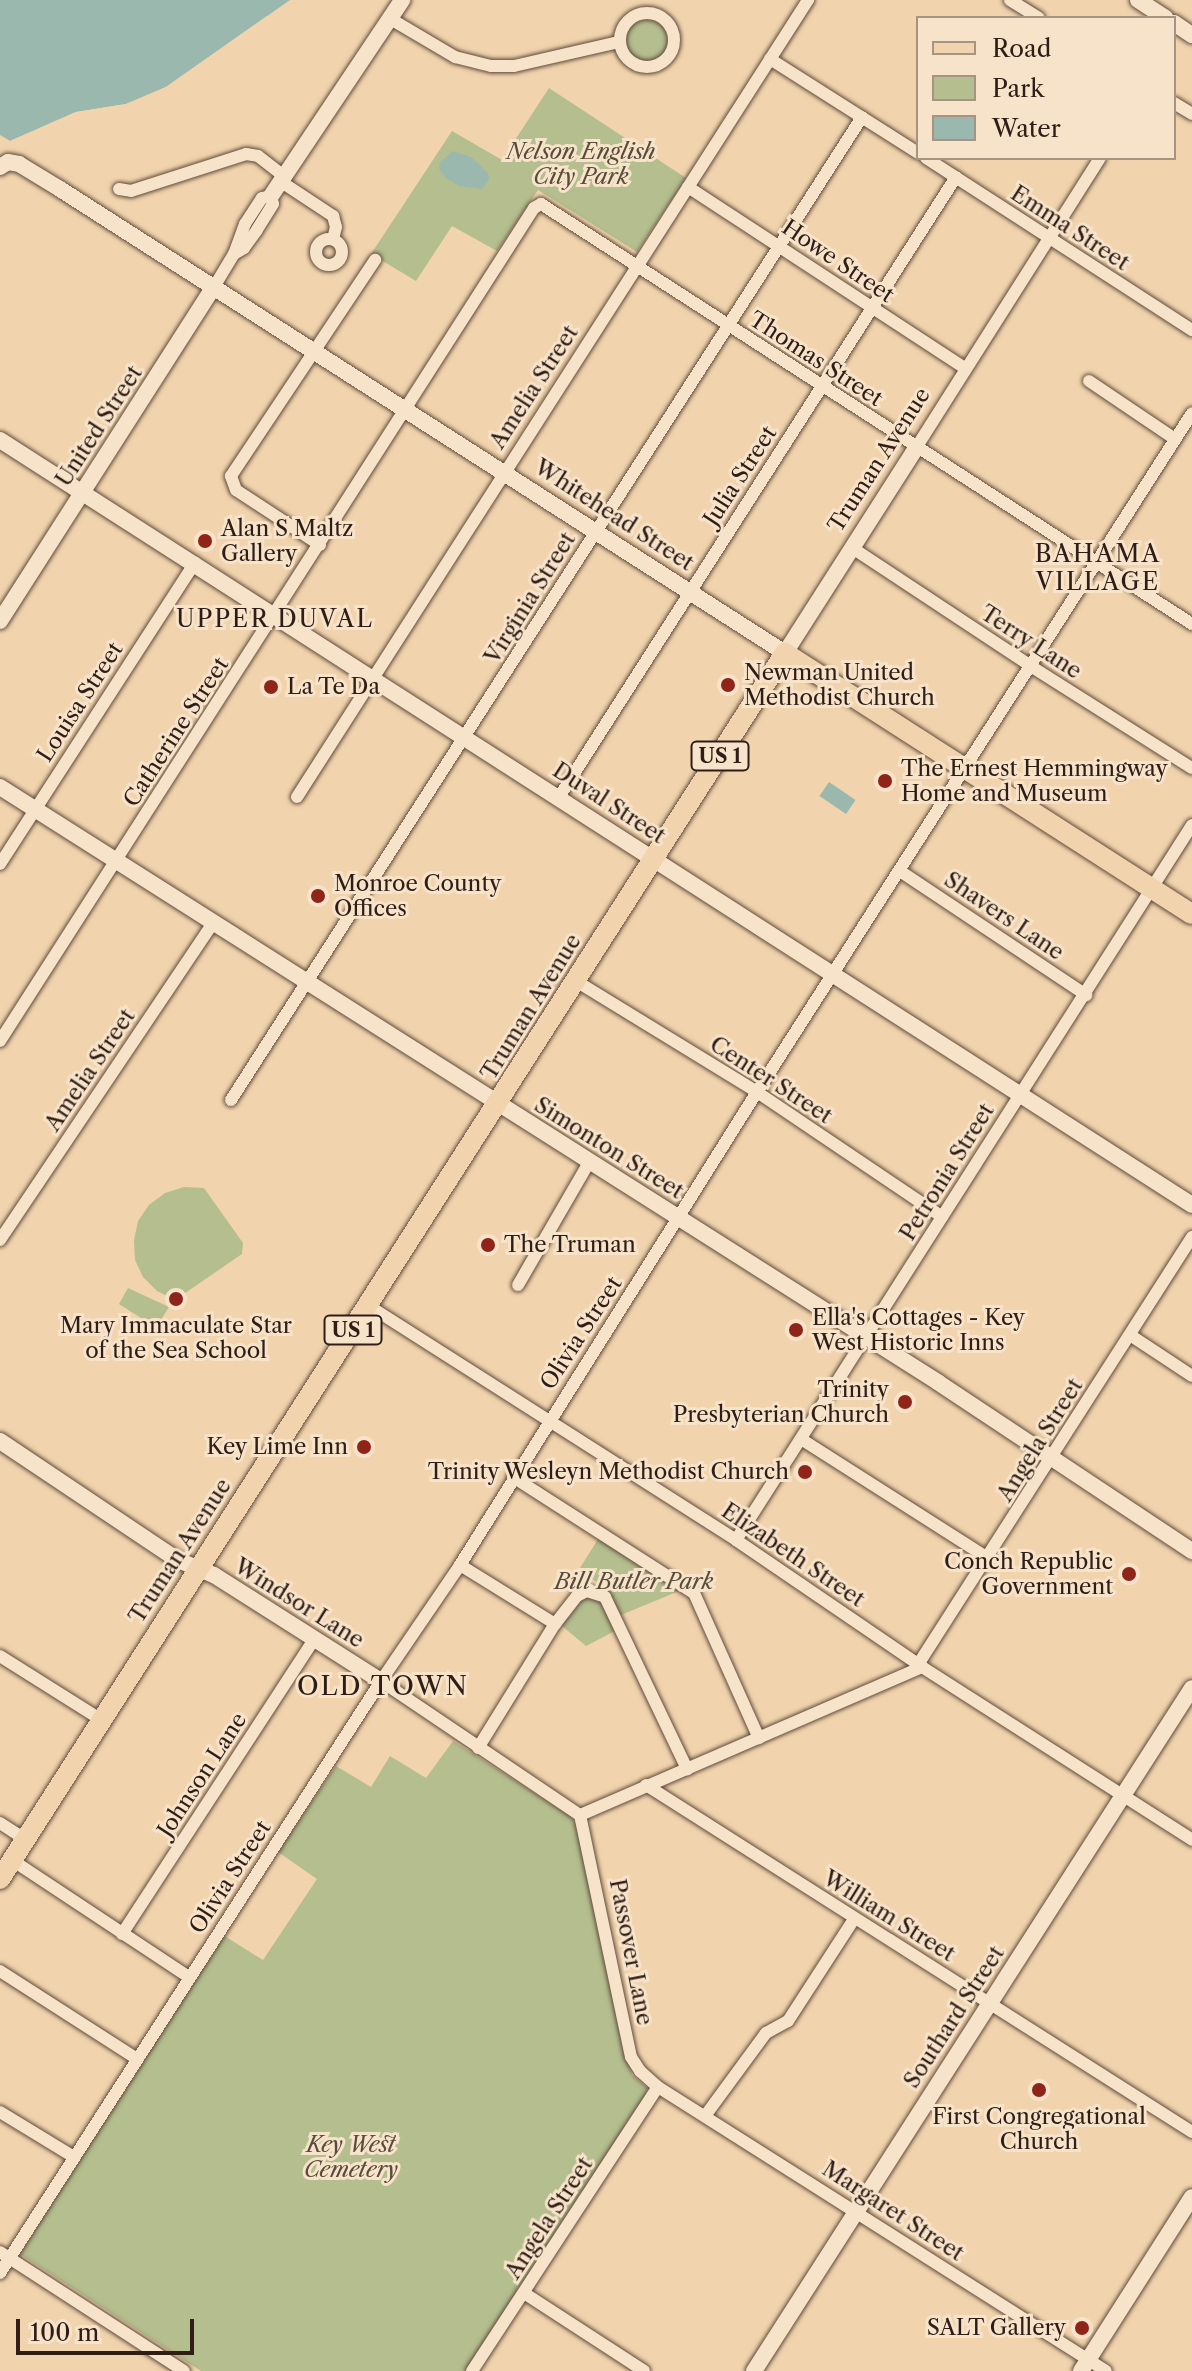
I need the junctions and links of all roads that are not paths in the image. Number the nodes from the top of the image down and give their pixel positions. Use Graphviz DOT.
graph roads {
  1 [pos="402,0"];
  2 [pos="808,0"];
  3 [pos="1010,0"];
  4 [pos="1138,0"];
  5 [pos="1036,16"];
  6 [pos="1163,16"];
  7 [pos="389,18"];
  8 [pos="619,42"];
  9 [pos="770,59"];
  10 [pos="862,117"];
  11 [pos="916,152"];
  12 [pos="929,160"];
  13 [pos="1099,160"];
  14 [pos="4,164"];
  15 [pos="956,177"];
  16 [pos="282,179"];
  17 [pos="688,187"];
  18 [pos="119,189"];
  19 [pos="271,196"];
  20 [pos="541,204"];
  21 [pos="333,239"];
  22 [pos="1049,239"];
  23 [pos="779,246"];
  24 [pos="375,260"];
  25 [pos="636,265"];
  26 [pos="214,287"];
  27 [pos="872,308"];
  28 [pos="728,326"];
  29 [pos="1192,330"];
  30 [pos="316,351"];
  31 [pos="966,369"];
  32 [pos="1089,381"];
  33 [pos="821,387"];
  34 [pos="405,410"];
  35 [pos="1192,413"];
  36 [pos="1175,439"];
  37 [pos="0,440"];
  38 [pos="916,448"];
  39 [pos="503,473"];
  40 [pos="83,493"];
  41 [pos="596,530"];
  42 [pos="320,545"];
  43 [pos="851,547"];
  44 [pos="195,563"];
  45 [pos="1096,563"];
  46 [pos="690,592"];
  47 [pos="275,615"];
  48 [pos="0,621"];
  49 [pos="1192,624"];
  50 [pos="785,653"];
  51 [pos="1032,667"];
  52 [pos="371,677"];
  53 [pos="465,736"];
  54 [pos="964,768"];
  55 [pos="1192,768"];
  56 [pos="0,787"];
  57 [pos="297,797"];
  58 [pos="559,797"];
  59 [pos="34,809"];
  60 [pos="1192,825"];
  61 [pos="653,859"];
  62 [pos="117,862"];
  63 [pos="0,864"];
  64 [pos="900,871"];
  65 [pos="1151,891"];
  66 [pos="1192,914"];
  67 [pos="214,922"];
  68 [pos="833,974"];
  69 [pos="576,981"];
  70 [pos="306,984"];
  71 [pos="1086,995"];
  72 [pos="0,1041"];
  73 [pos="757,1092"];
  74 [pos="1020,1094"];
  75 [pos="231,1100"];
  76 [pos="498,1104"];
  77 [pos="590,1161"];
  78 [pos="1192,1205"];
  79 [pos="942,1217"];
  80 [pos="679,1219"];
  81 [pos="1192,1237"];
  82 [pos="0,1240"];
  83 [pos="518,1285"];
  84 [pos="369,1306"];
  85 [pos="1130,1335"];
  86 [pos="866,1337"];
  87 [pos="1192,1376"];
  88 [pos="548,1421"];
  89 [pos="801,1439"];
  90 [pos="3,1449"];
  91 [pos="1053,1458"];
  92 [pos="513,1477"];
  93 [pos="736,1540"];
  94 [pos="1192,1551"];
  95 [pos="988,1558"];
  96 [pos="460,1565"];
  97 [pos="196,1568"];
  98 [pos="555,1624"];
  99 [pos="315,1638"];
  100 [pos="0,1656"];
  101 [pos="920,1665"];
  102 [pos="381,1681"];
  103 [pos="1192,1688"];
  104 [pos="100,1719"];
  105 [pos="759,1738"];
  106 [pos="478,1748"];
  107 [pos="687,1769"];
  108 [pos="646,1785"];
  109 [pos="1124,1796"];
  110 [pos="580,1815"];
  111 [pos="0,1823"];
  112 [pos="26,1840"];
  113 [pos="1192,1840"];
  114 [pos="12,1860"];
  115 [pos="0,1879"];
  116 [pos="854,1919"];
  117 [pos="122,1934"];
  118 [pos="0,1971"];
  119 [pos="189,1977"];
  120 [pos="989,2002"];
  121 [pos="137,2059"];
  122 [pos="658,2087"];
  123 [pos="0,2112"];
  124 [pos="705,2116"];
  125 [pos="1192,2132"];
  126 [pos="74,2157"];
  127 [pos="1192,2197"];
  128 [pos="855,2211"];
  129 [pos="5,2255"];
  130 [pos="0,2273"];
  131 [pos="524,2293"];
  132 [pos="1084,2365"];
  133 [pos="184,2371"];
  134 [pos="472,2371"];
  135 [pos="644,2371"];
  136 [pos="754,2371"];
  137 [pos="1106,2371"];
  1 -- 7 [label="street, United Street"];
  2 -- 9 [label="street, Amelia Street"];
  3 -- 5 [label="street"];
  4 -- 6 [label="street"];
  7 -- 8 [label="street"];
  7 -- 16 [label="street, United Street"];
  8 -- 8 [label="street"];
  9 -- 10 [label="street"];
  9 -- 17 [label="street, Amelia Street"];
  10 -- 11 [label="street"];
  10 -- 23 [label="street, Virginia Street"];
  12 -- 15 [label="street, Emma Street"];
  13 -- 22 [label="street, Truman Avenue"];
  14 -- 26 [label="street, Whitehead Street"];
  15 -- 22 [label="street, Emma Street"];
  15 -- 27 [label="street, Julia Street"];
  16 -- 18 [label="street"];
  16 -- 19 [label="street, United Street"];
  16 -- 21 [label="street"];
  17 -- 23 [label="street, Howe Street"];
  17 -- 25 [label="street, Amelia Street"];
  19 -- 26 [label="street, United Street"];
  20 -- 25 [label="street, Thomas Street"];
  20 -- 34 [label="street, Catherine Street"];
  22 -- 29 [label="street, Emma Street"];
  22 -- 31 [label="street, Truman Avenue"];
  23 -- 27 [label="street, Howe Street"];
  23 -- 28 [label="street, Virginia Street"];
  24 -- 30 [label="street"];
  25 -- 28 [label="street, Thomas Street"];
  25 -- 39 [label="street, Amelia Street"];
  26 -- 30 [label="street, Whitehead Street"];
  26 -- 40 [label="street, United Street"];
  27 -- 31 [label="street, Howe Street"];
  27 -- 33 [label="street, Julia Street"];
  28 -- 33 [label="street, Thomas Street"];
  28 -- 41 [label="street, Virginia Street"];
  30 -- 34 [label="street, Whitehead Street"];
  30 -- 42 [label="street"];
  31 -- 38 [label="street, Truman Avenue"];
  32 -- 36 [label="street"];
  33 -- 38 [label="street, Thomas Street"];
  33 -- 46 [label="street, Julia Street"];
  34 -- 39 [label="street, Whitehead Street"];
  34 -- 42 [label="street, Catherine Street"];
  35 -- 36 [label="street, Olivia Street"];
  36 -- 45 [label="street, Olivia Street"];
  37 -- 40 [label="street, Duval Street"];
  38 -- 43 [label="street, Truman Avenue"];
  38 -- 45 [label="street, Thomas Street"];
  39 -- 41 [label="street, Whitehead Street"];
  39 -- 52 [label="street, Amelia Street"];
  40 -- 44 [label="street, Duval Street"];
  40 -- 48 [label="street, United Street"];
  41 -- 46 [label="street, Whitehead Street"];
  41 -- 53 [label="street, Virginia Street"];
  42 -- 47 [label="street, Catherine Street"];
  43 -- 50 [label="street, Truman Avenue"];
  43 -- 51 [label="street, Terry Lane"];
  44 -- 47 [label="street, Duval Street"];
  44 -- 59 [label="street, Louisa Street"];
  45 -- 49 [label="street, Thomas Street"];
  45 -- 51 [label="street, Olivia Street"];
  46 -- 50 [label="street, Whitehead Street"];
  46 -- 58 [label="street, Julia Street"];
  47 -- 52 [label="street, Duval Street"];
  47 -- 62 [label="street, Catherine Street"];
  50 -- 54 [label="main road, Whitehead Street"];
  50 -- 61 [label="main road, Truman Avenue / US 1"];
  51 -- 54 [label="street, Olivia Street"];
  51 -- 55 [label="street, Terry Lane"];
  52 -- 53 [label="street, Duval Street"];
  52 -- 57 [label="street, Amelia Street"];
  53 -- 58 [label="street, Duval Street"];
  53 -- 70 [label="street, Virginia Street"];
  54 -- 64 [label="street, Olivia Street"];
  54 -- 65 [label="main road, Whitehead Street"];
  56 -- 59 [label="street, Simonton Street"];
  58 -- 61 [label="street, Duval Street"];
  59 -- 62 [label="street, Simonton Street"];
  59 -- 63 [label="street, Louisa Street"];
  60 -- 65 [label="street, Petronia Street"];
  61 -- 68 [label="street, Duval Street"];
  61 -- 69 [label="main road, Truman Avenue / US 1"];
  62 -- 67 [label="street, Simonton Street"];
  62 -- 72 [label="street, Catherine Street"];
  64 -- 68 [label="street, Olivia Street"];
  64 -- 71 [label="street, Shavers Lane"];
  65 -- 66 [label="main road, Whitehead Street"];
  65 -- 71 [label="street, Petronia Street"];
  67 -- 70 [label="street, Simonton Street"];
  67 -- 82 [label="street, Amelia Street"];
  68 -- 73 [label="street, Olivia Street"];
  68 -- 74 [label="street, Duval Street"];
  69 -- 73 [label="street, Center Street"];
  69 -- 76 [label="main road, Truman Avenue / US 1"];
  70 -- 75 [label="street, Virginia Street"];
  70 -- 76 [label="street, Simonton Street"];
  71 -- 74 [label="street, Petronia Street"];
  73 -- 79 [label="street, Center Street"];
  73 -- 80 [label="street, Olivia Street"];
  74 -- 78 [label="street, Duval Street"];
  74 -- 79 [label="street, Petronia Street"];
  76 -- 77 [label="street, Simonton Street"];
  76 -- 84 [label="main road, Truman Avenue / US 1"];
  77 -- 80 [label="street, Simonton Street"];
  77 -- 83 [label="street"];
  79 -- 86 [label="street, Petronia Street"];
  80 -- 86 [label="street, Simonton Street"];
  80 -- 88 [label="street, Olivia Street"];
  81 -- 85 [label="street, Angela Street"];
  84 -- 88 [label="street, Elizabeth Street"];
  84 -- 97 [label="main road, Truman Avenue / US 1"];
  85 -- 87 [label="street"];
  85 -- 91 [label="street, Angela Street"];
  86 -- 89 [label="street, Petronia Street"];
  86 -- 91 [label="street, Simonton Street"];
  88 -- 92 [label="street, Olivia Street"];
  88 -- 93 [label="street, Elizabeth Street"];
  89 -- 93 [label="street, Petronia Street"];
  89 -- 95 [label="street"];
  90 -- 97 [label="street, Windsor Lane"];
  91 -- 94 [label="street, Simonton Street"];
  91 -- 95 [label="street, Angela Street"];
  92 -- 96 [label="street, Olivia Street"];
  92 -- 105 [label="street"];
  93 -- 101 [label="street, Elizabeth Street"];
  95 -- 101 [label="street, Angela Street"];
  96 -- 98 [label="street"];
  96 -- 102 [label="street, Olivia Street"];
  97 -- 99 [label="street, Windsor Lane"];
  97 -- 104 [label="main road, Truman Avenue / US 1"];
  98 -- 106 [label="street"];
  98 -- 107 [label="street"];
  99 -- 102 [label="street, Windsor Lane"];
  99 -- 117 [label="street, Johnson Lane"];
  100 -- 104 [label="street"];
  101 -- 105 [label="street"];
  101 -- 109 [label="street, Elizabeth Street"];
  102 -- 106 [label="street, Windsor Lane"];
  102 -- 119 [label="street, Olivia Street"];
  103 -- 109 [label="street, Southard Street"];
  104 -- 112 [label="main road, Truman Avenue / US 1"];
  105 -- 107 [label="street"];
  106 -- 110 [label="street, Windsor Lane"];
  107 -- 108 [label="street"];
  108 -- 110 [label="street"];
  108 -- 116 [label="street, William Street"];
  109 -- 113 [label="street, Elizabeth Street"];
  109 -- 120 [label="street, Southard Street"];
  110 -- 122 [label="street, Passover Lane"];
  111 -- 112 [label="street"];
  112 -- 114 [label="main road, Truman Avenue / US 1"];
  114 -- 115 [label="main road, Truman Avenue / US 1"];
  114 -- 117 [label="street"];
  116 -- 120 [label="street, William Street"];
  116 -- 124 [label="street"];
  117 -- 119 [label="street"];
  118 -- 121 [label="street"];
  119 -- 121 [label="street, Olivia Street"];
  120 -- 125 [label="street, William Street"];
  120 -- 128 [label="street, Southard Street"];
  121 -- 126 [label="street, Olivia Street"];
  122 -- 124 [label="street, Margaret Street"];
  122 -- 131 [label="street, Angela Street"];
  123 -- 126 [label="street"];
  124 -- 128 [label="street, Margaret Street"];
  126 -- 129 [label="street, Olivia Street"];
  127 -- 132 [label="street"];
  128 -- 132 [label="street, Margaret Street"];
  128 -- 136 [label="street, Southard Street"];
  129 -- 130 [label="street, Olivia Street"];
  129 -- 133 [label="street"];
  131 -- 134 [label="street, Angela Street"];
  131 -- 135 [label="street"];
  132 -- 137 [label="street, Margaret Street"];
}
